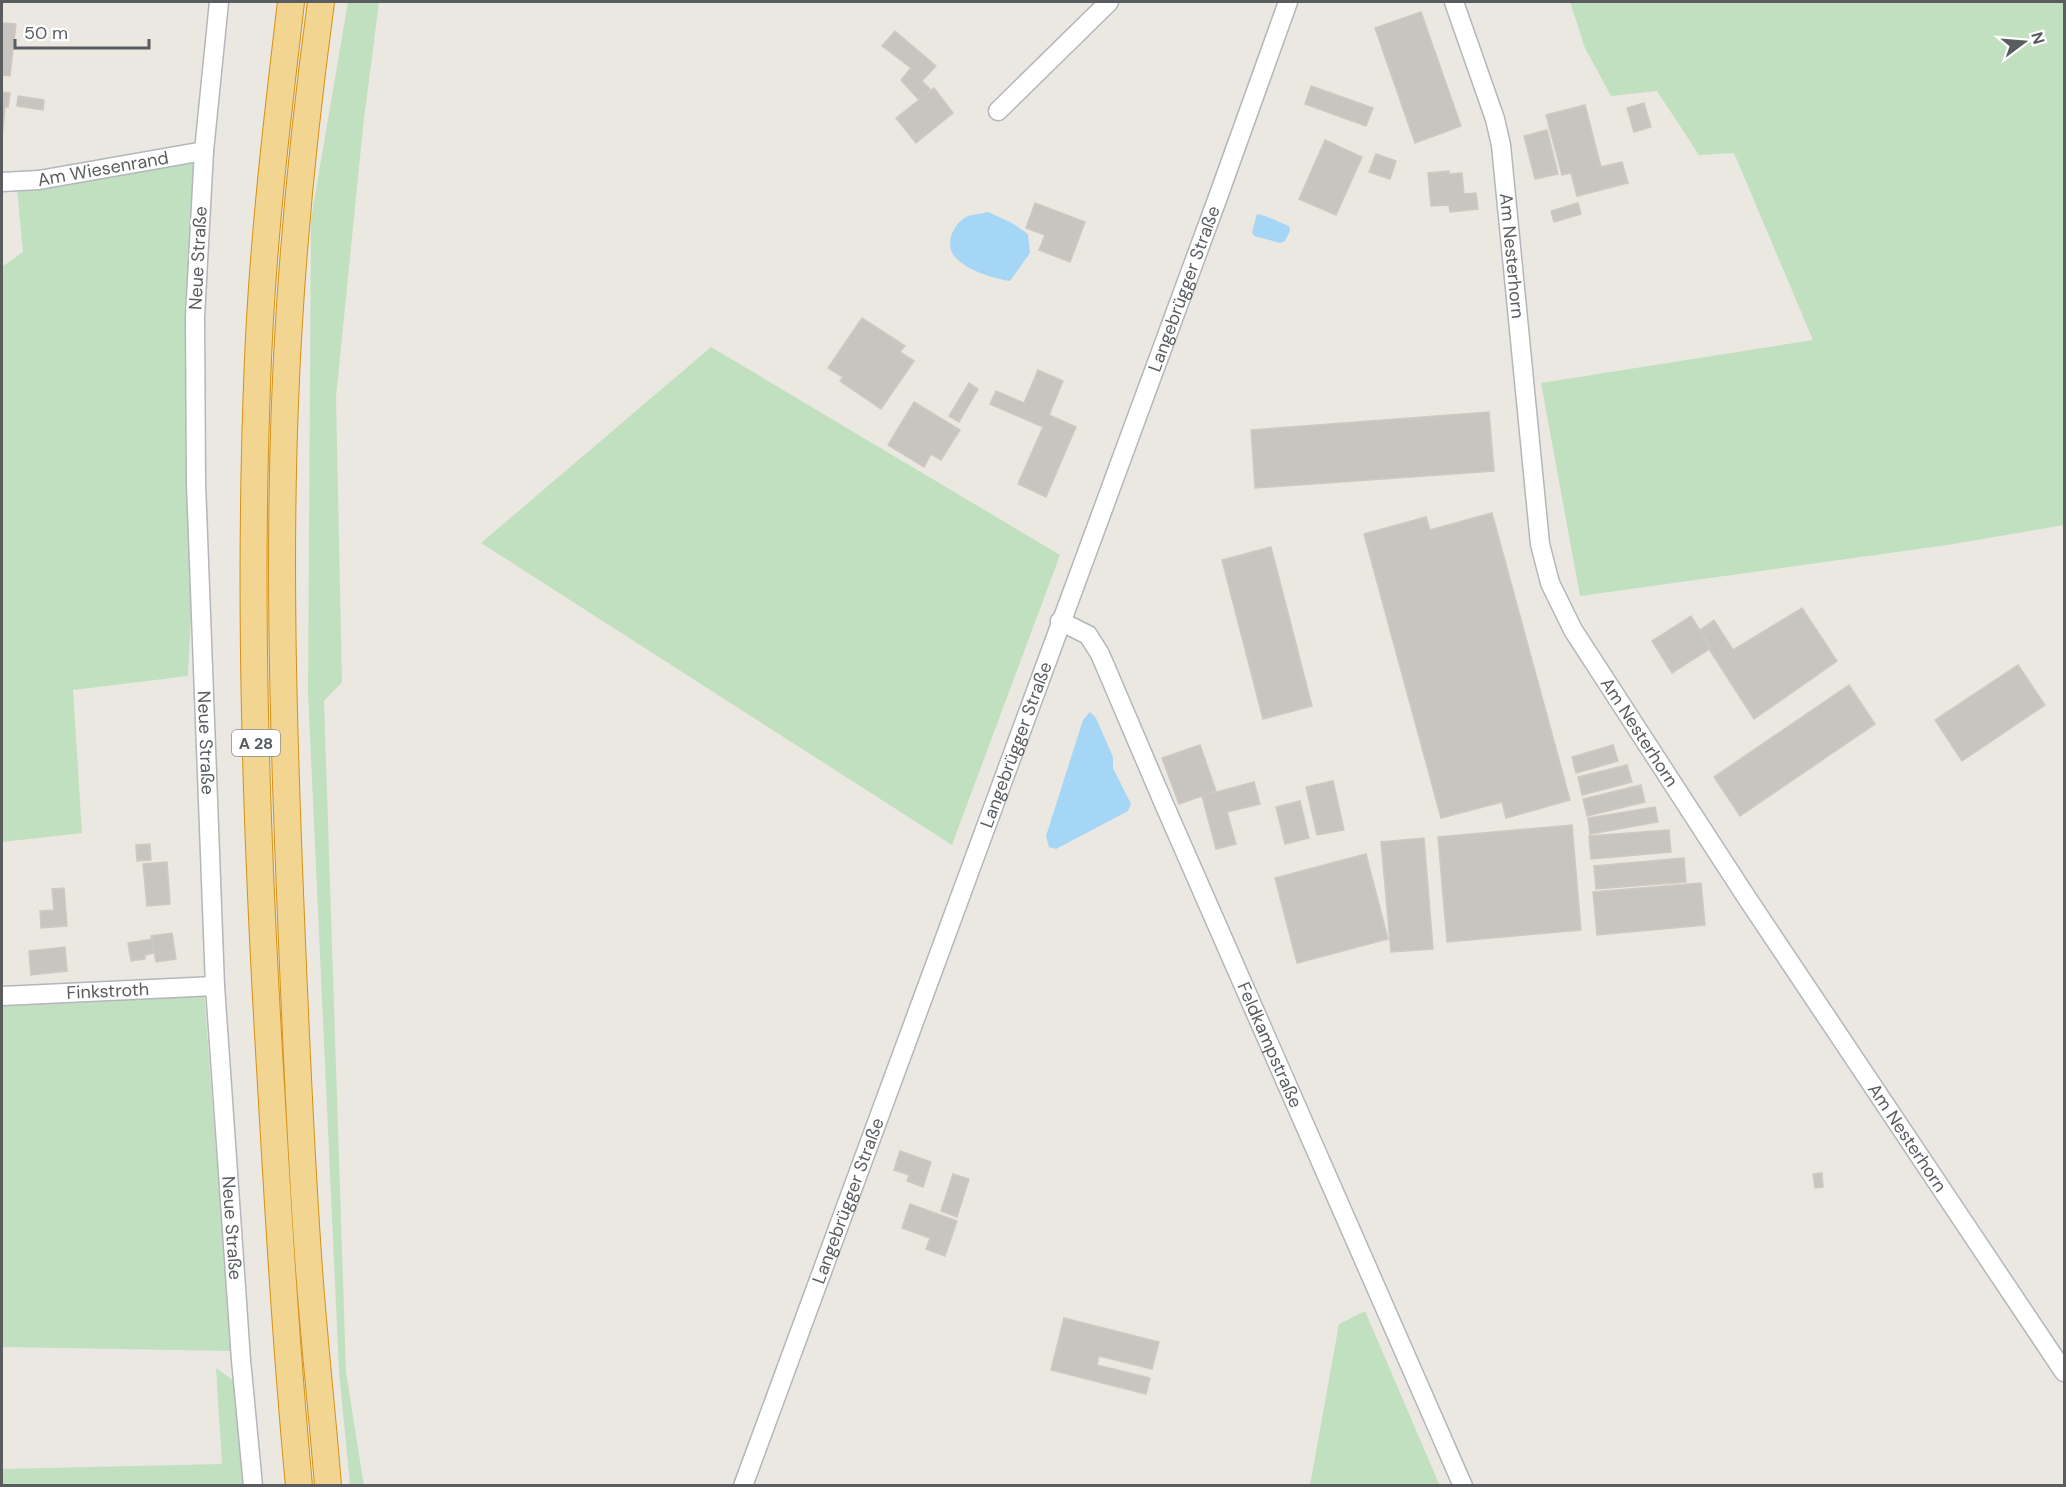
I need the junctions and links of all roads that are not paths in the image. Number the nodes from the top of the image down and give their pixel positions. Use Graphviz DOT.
graph roads {
  1 [pos="219,2"];
  2 [pos="291,2"];
  3 [pos="321,2"];
  4 [pos="1109,2"];
  5 [pos="1288,2"];
  6 [pos="1454,2"];
  7 [pos="998,111"];
  8 [pos="204,151"];
  9 [pos="2,182"];
  10 [pos="1060,621"];
  11 [pos="215,986"];
  12 [pos="2,996"];
  13 [pos="2064,1372"];
  14 [pos="254,1485"];
  15 [pos="299,1485"];
  16 [pos="328,1485"];
  17 [pos="743,1485"];
  18 [pos="1463,1485"];
  1 -- 8 [label="street, Neue Straße"];
  2 -- 15 [label="highway, A 28"];
  3 -- 16 [label="highway, A 28"];
  4 -- 7 [label="street"];
  5 -- 10 [label="street, Langebrügger Straße"];
  6 -- 13 [label="street, Am Nesterhorn"];
  8 -- 9 [label="street, Am Wiesenrand"];
  8 -- 11 [label="street, Neue Straße"];
  10 -- 17 [label="street, Langebrügger Straße"];
  10 -- 18 [label="street, Feldkampstraße"];
  11 -- 12 [label="street, Finkstroth"];
  11 -- 14 [label="street, Neue Straße"];
}
